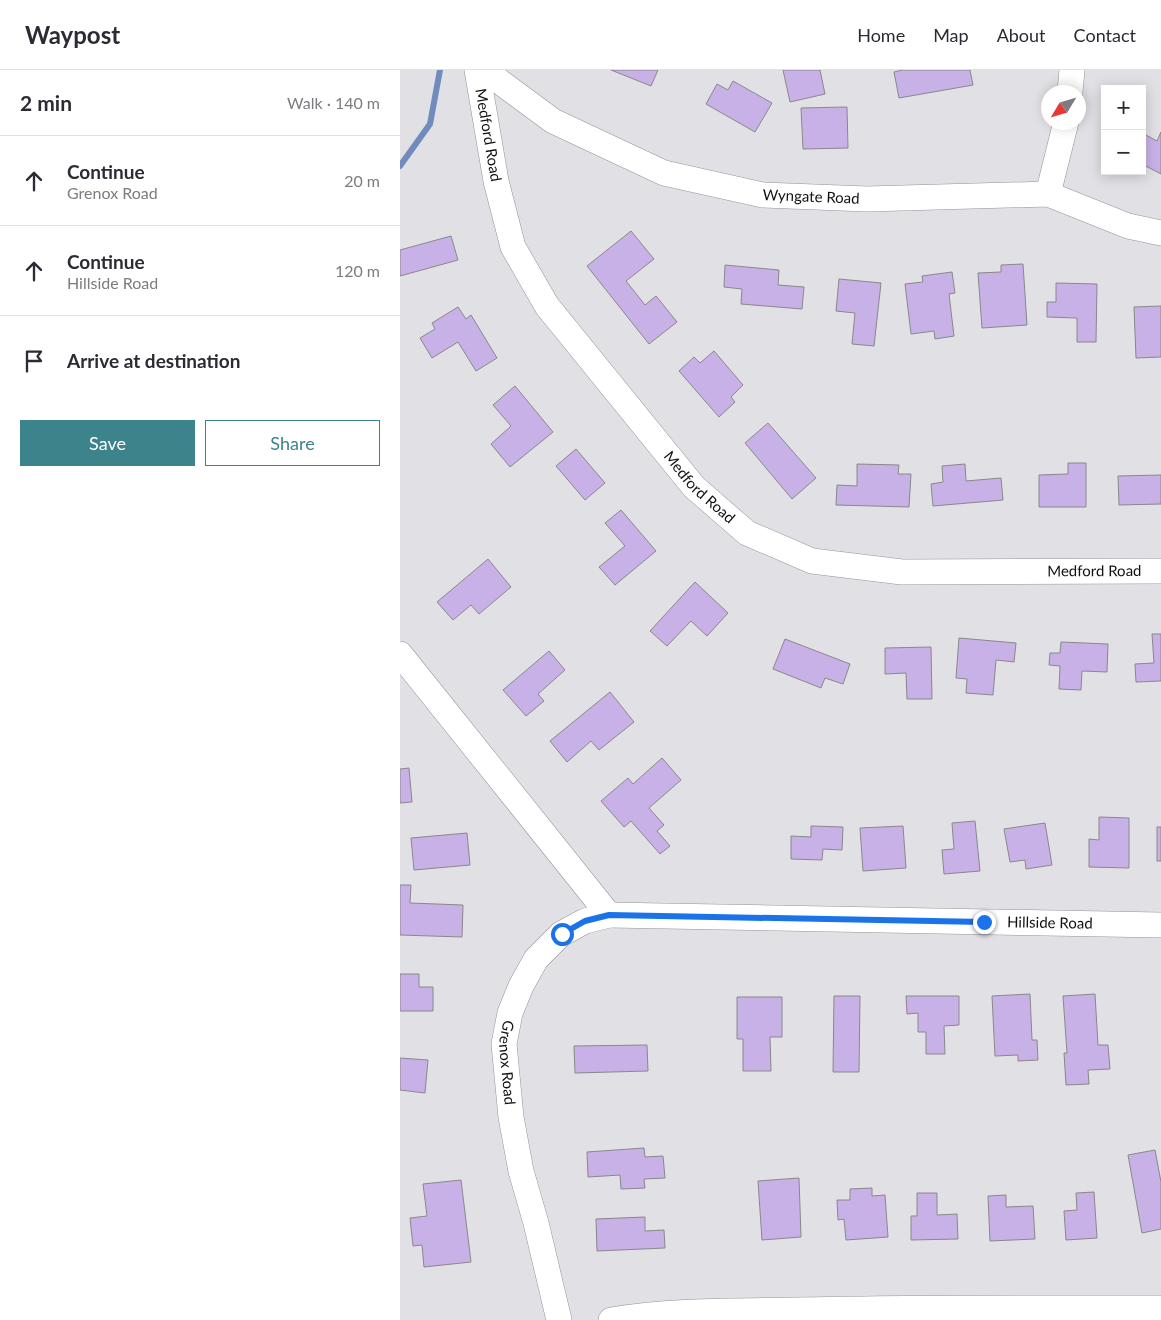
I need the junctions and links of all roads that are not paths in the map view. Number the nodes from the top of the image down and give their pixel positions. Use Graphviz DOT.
graph roads {
  1 [pos="477,70"];
  2 [pos="484,70"];
  3 [pos="1072,70"];
  4 [pos="1071,85"];
  5 [pos="1064,130"];
  6 [pos="1048,194"];
  7 [pos="1161,233"];
  8 [pos="1161,571"];
  9 [pos="400,654"];
  10 [pos="609,915"];
  11 [pos="1161,925"];
  12 [pos="1161,1308"];
  13 [pos="559,1320"];
  14 [pos="611,1320"];
  1 -- 8 [label="street, Medford Road"];
  2 -- 6 [label="street, Wyngate Road"];
  3 -- 4 [label="street"];
  5 -- 6 [label="street"];
  6 -- 7 [label="street, Wyngate Road"];
  9 -- 10 [label="street"];
  10 -- 11 [label="street, Hillside Road"];
  10 -- 13 [label="street, Grenox Road"];
  12 -- 14 [label="street"];
}
